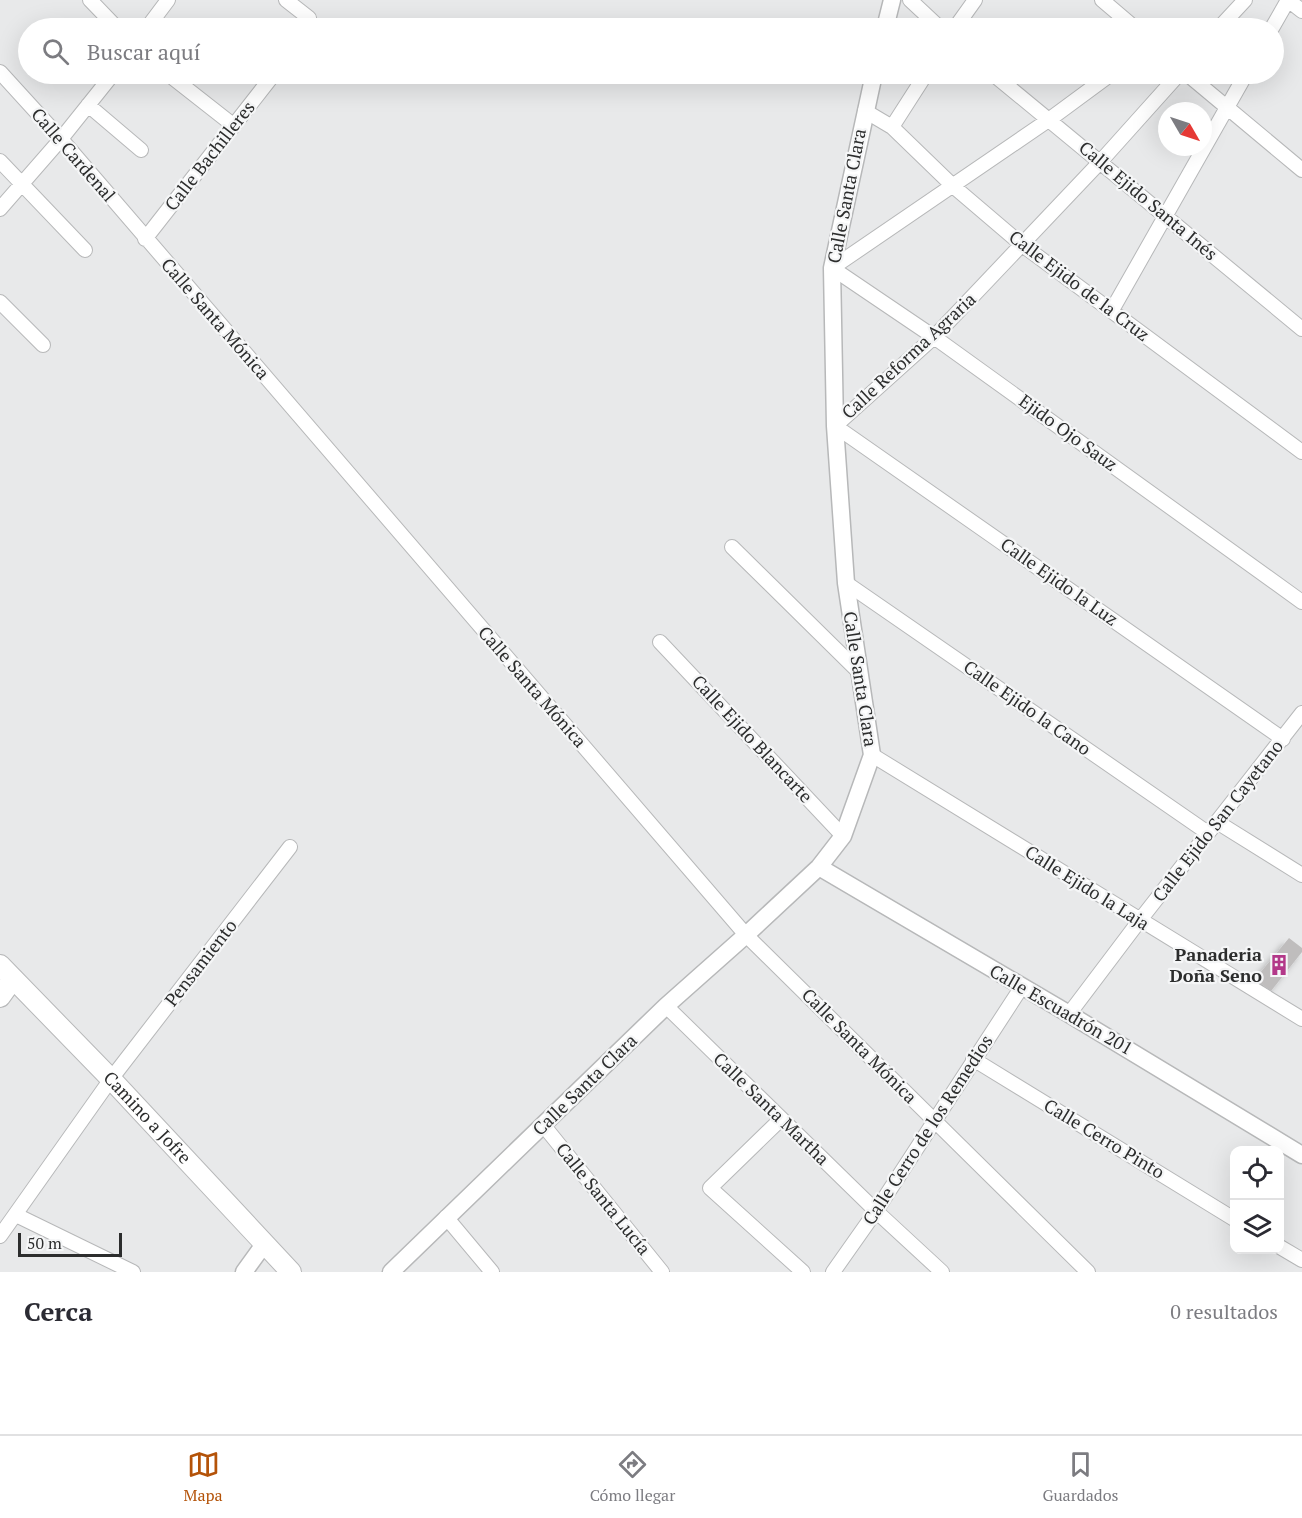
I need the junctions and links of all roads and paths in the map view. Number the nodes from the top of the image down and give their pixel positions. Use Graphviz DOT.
graph roads {
  1 [pos="90,0"];
  2 [pos="168,0"];
  3 [pos="286,0"];
  4 [pos="892,0"];
  5 [pos="910,0"];
  6 [pos="975,0"];
  7 [pos="1102,0"];
  8 [pos="1245,0"];
  9 [pos="1288,0"];
  10 [pos="1302,11"];
  11 [pos="107,18"];
  12 [pos="154,18"];
  13 [pos="303,18"];
  14 [pos="888,18"];
  15 [pos="929,18"];
  16 [pos="962,18"];
  17 [pos="1123,18"];
  18 [pos="1228,18"];
  19 [pos="1278,18"];
  20 [pos="0,72"];
  21 [pos="105,84"];
  22 [pos="181,84"];
  23 [pos="266,84"];
  24 [pos="872,84"];
  25 [pos="920,84"];
  26 [pos="1006,84"];
  27 [pos="1097,84"];
  28 [pos="1170,84"];
  29 [pos="1200,84"];
  30 [pos="1240,84"];
  31 [pos="88,105"];
  32 [pos="1227,106"];
  33 [pos="865,111"];
  34 [pos="1050,119"];
  35 [pos="233,125"];
  36 [pos="892,127"];
  37 [pos="61,139"];
  38 [pos="141,150"];
  39 [pos="0,161"];
  40 [pos="1101,161"];
  41 [pos="1302,170"];
  42 [pos="20,184"];
  43 [pos="953,186"];
  44 [pos="0,209"];
  45 [pos="1167,215"];
  46 [pos="145,239"];
  47 [pos="1021,244"];
  48 [pos="86,250"];
  49 [pos="832,268"];
  50 [pos="0,302"];
  51 [pos="1112,310"];
  52 [pos="1302,329"];
  53 [pos="934,337"];
  54 [pos="43,345"];
  55 [pos="835,426"];
  56 [pos="1302,452"];
  57 [pos="732,547"];
  58 [pos="846,583"];
  59 [pos="1302,602"];
  60 [pos="660,642"];
  61 [pos="859,672"];
  62 [pos="1302,713"];
  63 [pos="1297,728"];
  64 [pos="1283,739"];
  65 [pos="872,755"];
  66 [pos="1217,822"];
  67 [pos="1208,833"];
  68 [pos="843,836"];
  69 [pos="290,847"];
  70 [pos="819,867"];
  71 [pos="1302,875"];
  72 [pos="1140,920"];
  73 [pos="746,935"];
  74 [pos="6,972"];
  75 [pos="1022,988"];
  76 [pos="0,997"];
  77 [pos="666,1006"];
  78 [pos="1070,1014"];
  79 [pos="1302,1019"];
  80 [pos="973,1059"];
  81 [pos="111,1078"];
  82 [pos="781,1119"];
  83 [pos="934,1121"];
  84 [pos="544,1126"];
  85 [pos="1302,1155"];
  86 [pos="876,1211"];
  87 [pos="16,1215"];
  88 [pos="446,1216"];
  89 [pos="1230,1217"];
  90 [pos="0,1236"];
  91 [pos="265,1243"];
  92 [pos="1284,1249"];
  93 [pos="1302,1260"];
  94 [pos="133,1272"];
  95 [pos="244,1272"];
  96 [pos="291,1272"];
  97 [pos="391,1272"];
  98 [pos="492,1272"];
  99 [pos="662,1272"];
  100 [pos="803,1272"];
  101 [pos="834,1272"];
  102 [pos="942,1272"];
  103 [pos="1088,1272"];
  1 -- 11 [label="street"];
  2 -- 12 [label="street"];
  3 -- 13 [label="street"];
  4 -- 14 [label="street"];
  5 -- 15 [label="street"];
  6 -- 16 [label="street"];
  7 -- 17 [label="street"];
  8 -- 18 [label="street"];
  9 -- 10 [label="street"];
  9 -- 19 [label="street"];
  20 -- 37 [label="street, Calle Cardenal"];
  21 -- 31 [label="street"];
  22 -- 35 [label="street"];
  23 -- 35 [label="street, Calle Bachilleres"];
  24 -- 33 [label="street, Calle Santa Clara"];
  25 -- 36 [label="street"];
  26 -- 34 [label="street, Calle Ejido Santa Inés"];
  27 -- 34 [label="street"];
  28 -- 40 [label="street, Calle Reforma Agraria"];
  29 -- 32 [label="street"];
  30 -- 32 [label="street"];
  31 -- 37 [label="street"];
  31 -- 38 [label="street"];
  32 -- 41 [label="street"];
  32 -- 45 [label="street"];
  33 -- 36 [label="street, Calle Ejido de la Cruz"];
  33 -- 49 [label="street, Calle Santa Clara"];
  34 -- 40 [label="street, Calle Ejido Santa Inés"];
  34 -- 43 [label="street"];
  35 -- 46 [label="street, Calle Bachilleres"];
  36 -- 43 [label="street, Calle Ejido de la Cruz"];
  37 -- 42 [label="street"];
  37 -- 46 [label="street, Calle Cardenal"];
  39 -- 42 [label="street"];
  40 -- 45 [label="street, Calle Ejido Santa Inés"];
  40 -- 47 [label="street, Calle Reforma Agraria"];
  42 -- 44 [label="street"];
  42 -- 48 [label="street"];
  43 -- 47 [label="street, Calle Ejido de la Cruz"];
  43 -- 49 [label="street"];
  45 -- 51 [label="street"];
  45 -- 52 [label="street, Calle Ejido Santa Inés"];
  46 -- 73 [label="street, Calle Santa Mónica"];
  47 -- 51 [label="street, Calle Ejido de la Cruz"];
  47 -- 53 [label="street, Calle Reforma Agraria"];
  49 -- 53 [label="street, Ejido Ojo Sauz"];
  49 -- 55 [label="street, Calle Santa Clara"];
  50 -- 54 [label="street"];
  51 -- 56 [label="street, Calle Ejido de la Cruz"];
  53 -- 55 [label="street, Calle Reforma Agraria"];
  53 -- 59 [label="street, Ejido Ojo Sauz"];
  55 -- 58 [label="street, Calle Santa Clara"];
  55 -- 64 [label="street, Calle Ejido la Luz"];
  57 -- 61 [label="street"];
  58 -- 61 [label="street, Calle Santa Clara"];
  58 -- 67 [label="street, Calle Ejido la Cano"];
  60 -- 68 [label="street, Calle Ejido Blancarte"];
  61 -- 65 [label="street, Calle Santa Clara"];
  62 -- 63 [label="street, Calle Ejido San Cayetano"];
  63 -- 64 [label="street, Calle Ejido San Cayetano"];
  64 -- 66 [label="street, Calle Ejido San Cayetano"];
  65 -- 68 [label="street, Calle Santa Clara"];
  65 -- 72 [label="street, Calle Ejido la Laja"];
  66 -- 67 [label="street, Calle Ejido San Cayetano"];
  66 -- 71 [label="street"];
  67 -- 72 [label="street, Calle Ejido San Cayetano"];
  68 -- 70 [label="street, Calle Santa Clara"];
  69 -- 81 [label="street, Pensamiento"];
  70 -- 73 [label="street, Calle Santa Clara"];
  70 -- 75 [label="street, Calle Escuadrón 201"];
  72 -- 78 [label="street, Calle Ejido San Cayetano"];
  72 -- 79 [label="street, Calle Ejido la Laja"];
  73 -- 77 [label="street, Calle Santa Clara"];
  73 -- 83 [label="street, Calle Santa Mónica"];
  74 -- 76 [label="main road"];
  74 -- 81 [label="main road, Camino a Jofre"];
  75 -- 78 [label="street, Calle Escuadrón 201"];
  75 -- 80 [label="street, Calle Cerro de los Remedios"];
  77 -- 82 [label="street, Calle Santa Martha"];
  77 -- 84 [label="street, Calle Santa Clara"];
  78 -- 85 [label="street, Calle Escuadrón 201"];
  80 -- 83 [label="street, Calle Cerro de los Remedios"];
  80 -- 89 [label="street, Calle Cerro Pinto"];
  81 -- 87 [label="street, Pensamiento"];
  81 -- 91 [label="main road, Camino a Jofre"];
  82 -- 86 [label="street, Calle Santa Martha"];
  82 -- 100 [label="street"];
  83 -- 86 [label="street, Calle Cerro de los Remedios"];
  83 -- 103 [label="street, Calle Santa Mónica"];
  84 -- 88 [label="street, Calle Santa Clara"];
  84 -- 99 [label="street, Calle Santa Lucía"];
  86 -- 101 [label="street, Calle Cerro de los Remedios"];
  86 -- 102 [label="street, Calle Santa Martha"];
  87 -- 90 [label="street, Pensamiento"];
  87 -- 94 [label="street"];
  88 -- 97 [label="street, Calle Santa Clara"];
  88 -- 98 [label="street"];
  91 -- 95 [label="street"];
  91 -- 96 [label="main road, Camino a Jofre"];
  92 -- 93 [label="street"];
}
